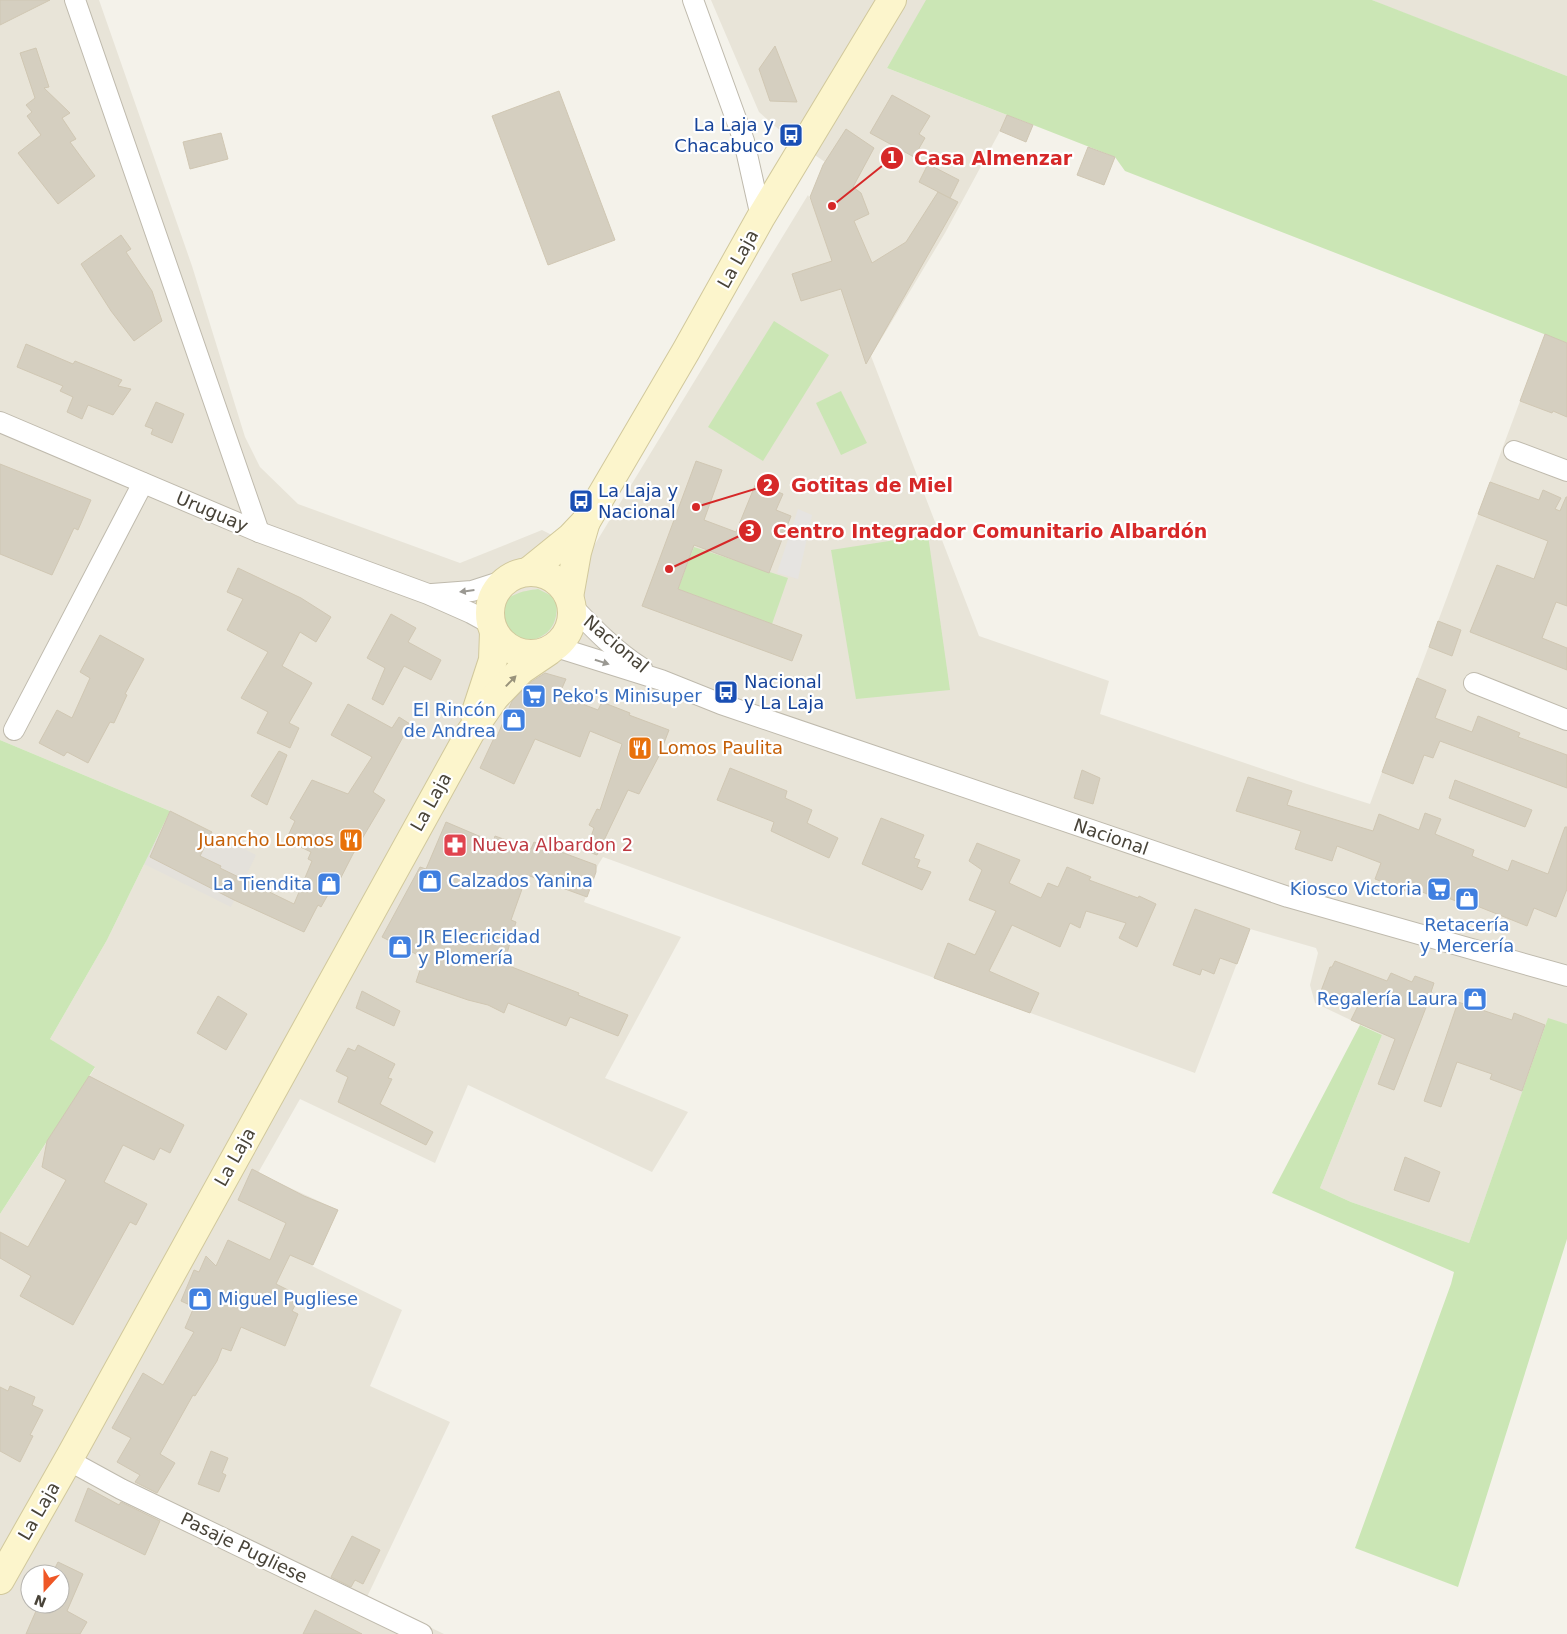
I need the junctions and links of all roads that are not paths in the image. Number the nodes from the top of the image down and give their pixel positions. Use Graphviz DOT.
graph roads {
  1 [pos="75,0"];
  2 [pos="693,0"];
  3 [pos="892,0"];
  4 [pos="761,218"];
  5 [pos="0,422"];
  6 [pos="1514,451"];
  7 [pos="1567,471"];
  8 [pos="143,483"];
  9 [pos="587,520"];
  10 [pos="259,532"];
  11 [pos="517,576"];
  12 [pos="428,594"];
  13 [pos="571,602"];
  14 [pos="492,628"];
  15 [pos="552,649"];
  16 [pos="661,680"];
  17 [pos="1474,683"];
  18 [pos="1567,720"];
  19 [pos="14,730"];
  20 [pos="470,733"];
  21 [pos="1567,976"];
  22 [pos="68,1460"];
  23 [pos="0,1580"];
  24 [pos="422,1634"];
  1 -- 10 [label="street"];
  2 -- 4 [label="street"];
  3 -- 4 [label="main road, La Laja"];
  4 -- 9 [label="main road, La Laja"];
  5 -- 8 [label="street, Uruguay"];
  6 -- 7 [label="street"];
  8 -- 10 [label="street, Uruguay"];
  8 -- 19 [label="street"];
  9 -- 11 [label="main road, La Laja"];
  9 -- 13 [label="main road, La Laja"];
  10 -- 12 [label="street, Uruguay"];
  11 -- 12 [label="street, Uruguay, one-way"];
  11 -- 13 [label="main road"];
  11 -- 14 [label="main road"];
  12 -- 14 [label="street, Uruguay"];
  13 -- 15 [label="main road"];
  13 -- 16 [label="street, Nacional"];
  14 -- 15 [label="main road"];
  14 -- 20 [label="main road, La Laja"];
  15 -- 16 [label="street, Nacional, one-way"];
  20 -- 15 [label="main road, La Laja, one-way"];
  16 -- 21 [label="street, Nacional"];
  17 -- 18 [label="street"];
  20 -- 22 [label="main road, La Laja"];
  22 -- 23 [label="main road, La Laja"];
  22 -- 24 [label="street, Pasaje Pugliese"];
}
